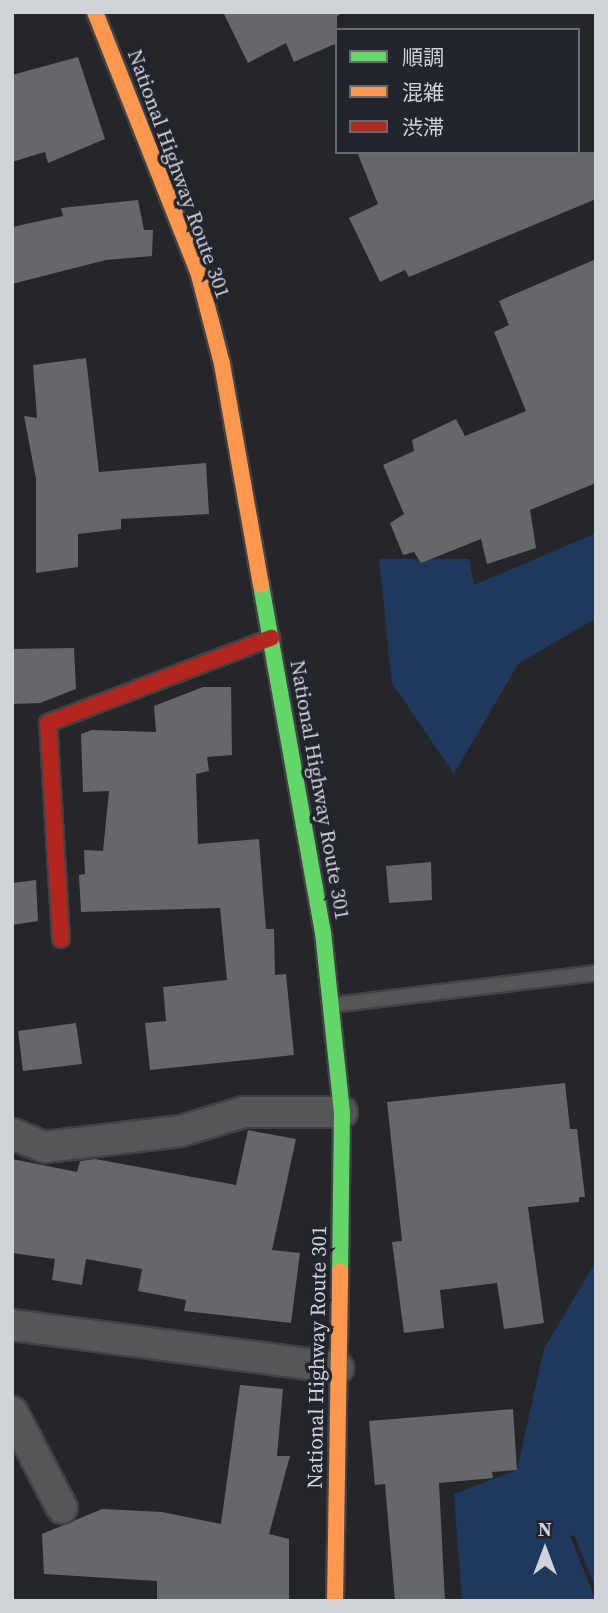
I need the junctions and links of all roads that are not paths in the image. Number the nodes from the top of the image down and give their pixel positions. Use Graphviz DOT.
graph roads {
  1 [pos="95,12"];
  2 [pos="271,638"];
  3 [pos="61,939"];
  4 [pos="596,974"];
  5 [pos="331,1005"];
  6 [pos="342,1112"];
  7 [pos="12,1134"];
  8 [pos="12,1325"];
  9 [pos="338,1368"];
  10 [pos="12,1412"];
  11 [pos="62,1508"];
  12 [pos="335,1601"];
  1 -- 2 [label="main road, National Highway Route 301"];
  2 -- 3 [label="main road"];
  2 -- 5 [label="main road, National Highway Route 301"];
  4 -- 5 [label="lane"];
  5 -- 6 [label="main road, National Highway Route 301"];
  6 -- 7 [label="street"];
  6 -- 9 [label="main road, National Highway Route 301"];
  8 -- 9 [label="street"];
  9 -- 12 [label="main road, National Highway Route 301"];
  10 -- 11 [label="street"];
}
